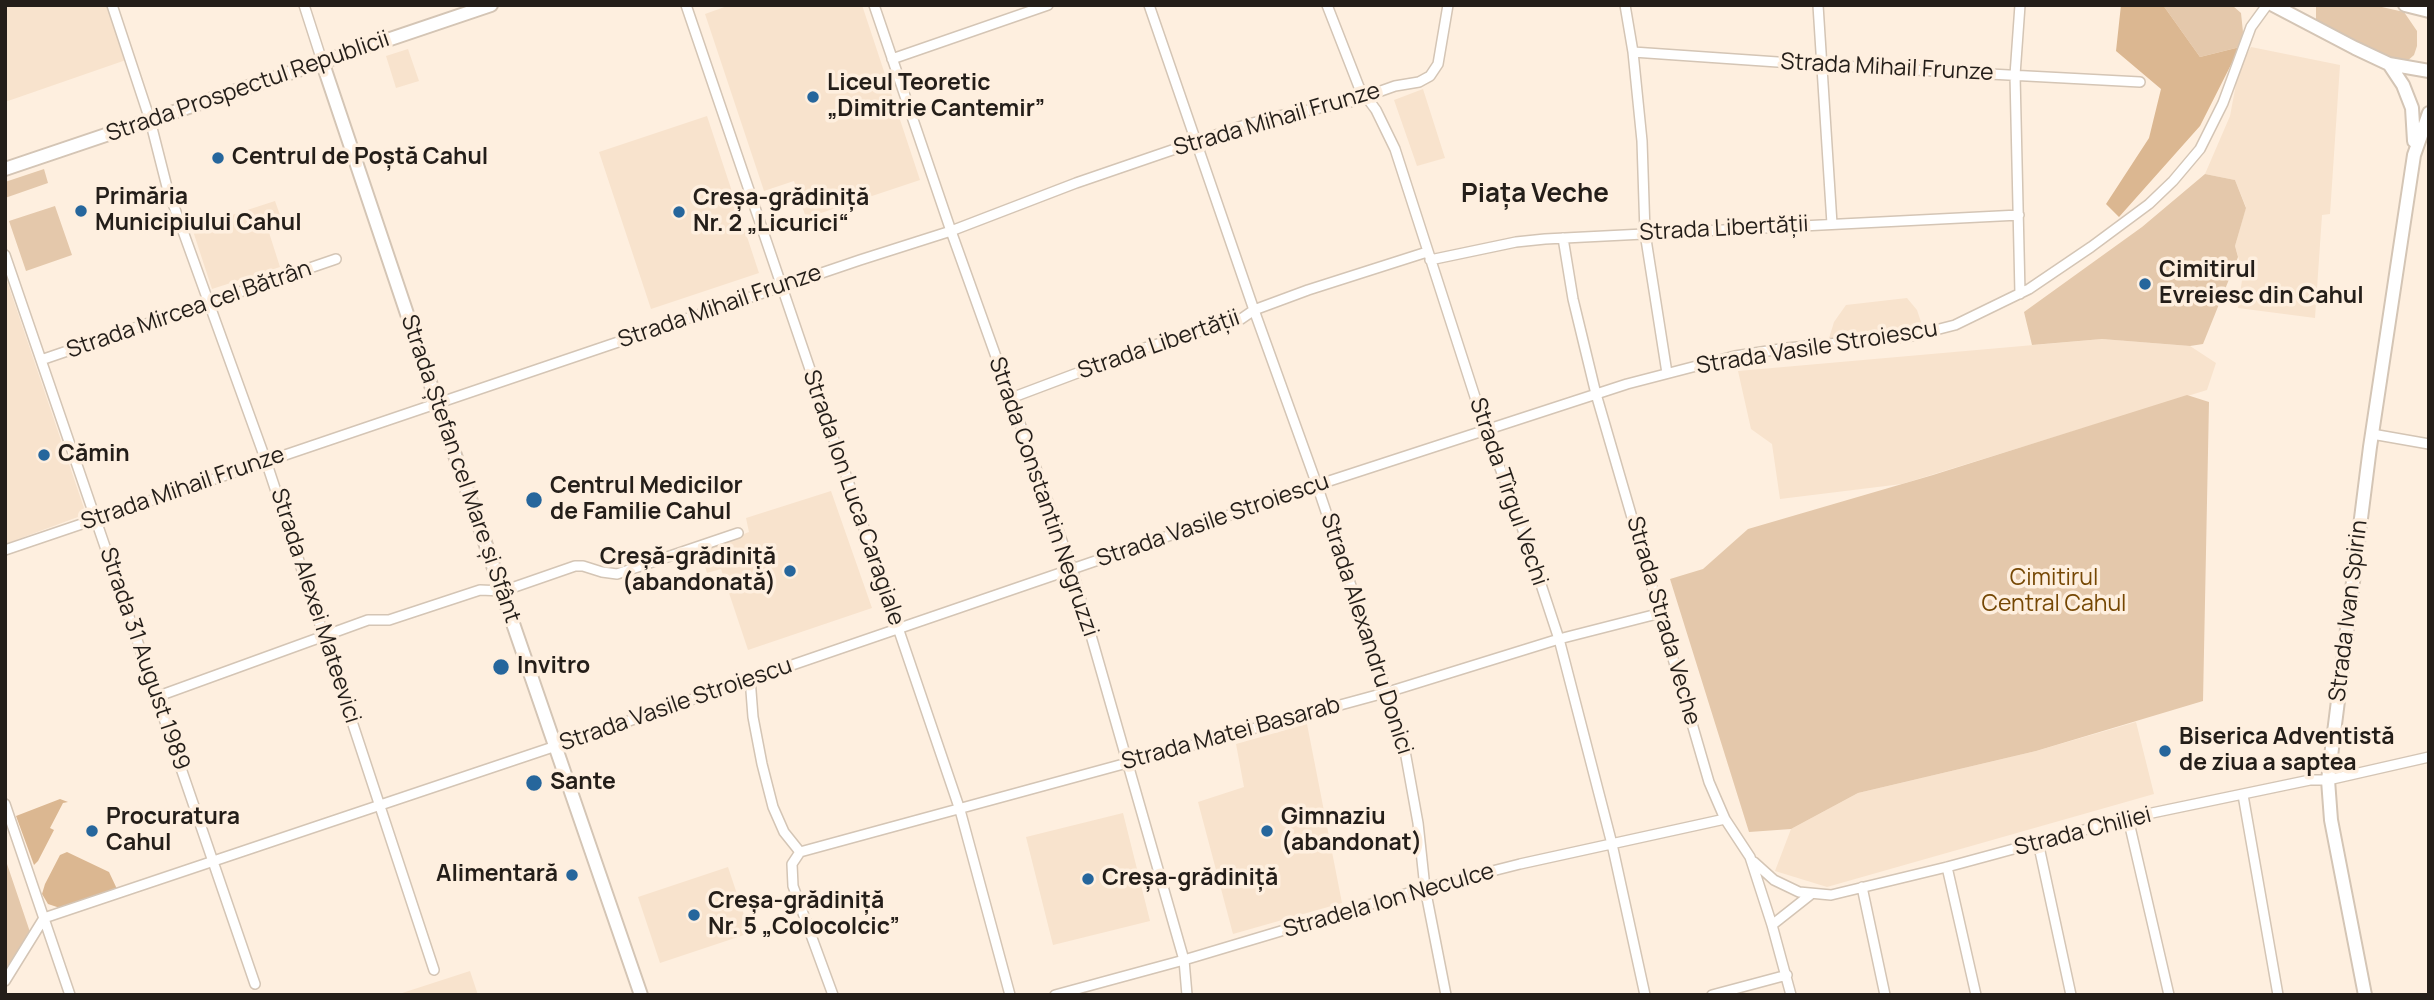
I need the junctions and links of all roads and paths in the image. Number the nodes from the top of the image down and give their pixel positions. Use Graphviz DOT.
graph roads {
  1 [pos="112,5"];
  2 [pos="304,5"];
  3 [pos="491,5"];
  4 [pos="686,5"];
  5 [pos="874,5"];
  6 [pos="1048,5"];
  7 [pos="1149,5"];
  8 [pos="1327,5"];
  9 [pos="1448,5"];
  10 [pos="1625,5"];
  11 [pos="1818,5"];
  12 [pos="2020,5"];
  13 [pos="2267,5"];
  14 [pos="2273,5"];
  15 [pos="2405,5"];
  16 [pos="2429,11"];
  17 [pos="1633,52"];
  18 [pos="892,59"];
  19 [pos="322,61"];
  20 [pos="2389,64"];
  21 [pos="1821,65"];
  22 [pos="2429,71"];
  23 [pos="2015,75"];
  24 [pos="2140,82"];
  25 [pos="1366,98"];
  26 [pos="2429,113"];
  27 [pos="150,120"];
  28 [pos="1197,141"];
  29 [pos="2414,155"];
  30 [pos="5,170"];
  31 [pos="2019,215"];
  32 [pos="1832,224"];
  33 [pos="951,231"];
  34 [pos="1645,233"];
  35 [pos="1563,238"];
  36 [pos="5,255"];
  37 [pos="1429,256"];
  38 [pos="336,259"];
  39 [pos="782,287"];
  40 [pos="2020,294"];
  41 [pos="209,301"];
  42 [pos="1254,310"];
  43 [pos="41,360"];
  44 [pos="1667,373"];
  45 [pos="1596,394"];
  46 [pos="1011,398"];
  47 [pos="437,403"];
  48 [pos="1486,431"];
  49 [pos="2372,434"];
  50 [pos="2429,444"];
  51 [pos="266,461"];
  52 [pos="1317,485"];
  53 [pos="96,519"];
  54 [pos="738,533"];
  55 [pos="5,550"];
  56 [pos="1072,569"];
  57 [pos="502,591"];
  58 [pos="1661,612"];
  59 [pos="898,629"];
  60 [pos="324,635"];
  61 [pos="1559,639"];
  62 [pos="750,678"];
  63 [pos="1388,692"];
  64 [pos="156,697"];
  65 [pos="556,746"];
  66 [pos="2429,757"];
  67 [pos="1126,762"];
  68 [pos="2328,780"];
  69 [pos="2243,795"];
  70 [pos="5,804"];
  71 [pos="381,804"];
  72 [pos="960,810"];
  73 [pos="2127,818"];
  74 [pos="1725,819"];
  75 [pos="2038,842"];
  76 [pos="1612,844"];
  77 [pos="800,852"];
  78 [pos="1749,857"];
  79 [pos="214,862"];
  80 [pos="1947,867"];
  81 [pos="1862,887"];
  82 [pos="1425,888"];
  83 [pos="1810,895"];
  84 [pos="44,918"];
  85 [pos="1772,925"];
  86 [pos="1184,960"];
  87 [pos="434,970"];
  88 [pos="1787,975"];
  89 [pos="5,981"];
  90 [pos="255,984"];
  91 [pos="70,995"];
  92 [pos="641,995"];
  93 [pos="832,995"];
  94 [pos="1010,995"];
  95 [pos="1055,995"];
  96 [pos="1187,995"];
  97 [pos="1446,995"];
  98 [pos="1645,995"];
  99 [pos="1712,995"];
  100 [pos="1791,995"];
  101 [pos="1885,995"];
  102 [pos="1976,995"];
  103 [pos="2071,995"];
  104 [pos="2169,995"];
  105 [pos="2278,995"];
  106 [pos="2365,995"];
  1 -- 27 [label="street, Strada Alexei Mateevici"];
  2 -- 19 [label="street"];
  3 -- 19 [label="main road, Strada Prospectul Republicii"];
  4 -- 39 [label="street, Strada Ion Luca Caragiale"];
  5 -- 18 [label="street, Strada Constantin Negruzzi"];
  6 -- 18 [label="street"];
  7 -- 28 [label="street, Strada Alexandru Donici"];
  8 -- 25 [label="street, Strada Tîrgul Vechi"];
  9 -- 25 [label="street, Strada Mihail Frunze"];
  10 -- 17 [label="street"];
  11 -- 21 [label="street"];
  12 -- 23 [label="street"];
  13 -- 40 [label="street, Strada Vasile Stroiescu"];
  14 -- 20 [label="main road"];
  15 -- 16 [label="main road"];
  17 -- 21 [label="street, Strada Mihail Frunze"];
  17 -- 34 [label="street"];
  18 -- 33 [label="street, Strada Constantin Negruzzi"];
  19 -- 27 [label="main road, Strada Prospectul Republicii"];
  19 -- 47 [label="main road, Strada Ștefan cel Mare și Sfânt"];
  20 -- 22 [label="main road"];
  20 -- 29 [label="main road"];
  21 -- 23 [label="street, Strada Mihail Frunze"];
  21 -- 32 [label="street"];
  23 -- 24 [label="street, Strada Mihail Frunze"];
  23 -- 31 [label="street"];
  25 -- 28 [label="street, Strada Mihail Frunze"];
  25 -- 37 [label="street, Strada Tîrgul Vechi"];
  26 -- 29 [label="main road"];
  27 -- 30 [label="main road, Strada Prospectul Republicii"];
  27 -- 41 [label="street, Strada Alexei Mateevici"];
  28 -- 33 [label="street, Strada Mihail Frunze"];
  28 -- 42 [label="street, Strada Alexandru Donici"];
  29 -- 49 [label="main road, Strada Ivan Spirin"];
  31 -- 32 [label="street, Strada Libertății"];
  31 -- 40 [label="street"];
  32 -- 34 [label="street, Strada Libertății"];
  33 -- 39 [label="street, Strada Mihail Frunze"];
  33 -- 46 [label="street, Strada Constantin Negruzzi"];
  34 -- 35 [label="street, Strada Libertății"];
  34 -- 44 [label="street"];
  35 -- 37 [label="street, Strada Libertății"];
  35 -- 45 [label="street, Strada Strada Veche"];
  36 -- 43 [label="street, Strada 31 August 1989"];
  37 -- 42 [label="street, Strada Libertății"];
  37 -- 48 [label="street, Strada Tîrgul Vechi"];
  38 -- 41 [label="street, Strada Mircea cel Bătrân"];
  39 -- 47 [label="street, Strada Mihail Frunze"];
  39 -- 59 [label="street, Strada Ion Luca Caragiale"];
  40 -- 44 [label="street, Strada Vasile Stroiescu"];
  41 -- 43 [label="street, Strada Mircea cel Bătrân"];
  41 -- 51 [label="street, Strada Alexei Mateevici"];
  42 -- 46 [label="street, Strada Libertății"];
  42 -- 52 [label="street, Strada Alexandru Donici"];
  43 -- 53 [label="street, Strada 31 August 1989"];
  44 -- 45 [label="street, Strada Vasile Stroiescu"];
  45 -- 48 [label="street, Strada Vasile Stroiescu"];
  45 -- 58 [label="street, Strada Strada Veche"];
  46 -- 56 [label="street, Strada Constantin Negruzzi"];
  47 -- 51 [label="street, Strada Mihail Frunze"];
  47 -- 57 [label="main road, Strada Ștefan cel Mare și Sfânt"];
  48 -- 52 [label="street, Strada Vasile Stroiescu"];
  48 -- 61 [label="street, Strada Tîrgul Vechi"];
  49 -- 50 [label="street"];
  49 -- 68 [label="main road, Strada Ivan Spirin"];
  51 -- 53 [label="street, Strada Mihail Frunze"];
  51 -- 60 [label="street, Strada Alexei Mateevici"];
  52 -- 56 [label="street, Strada Vasile Stroiescu"];
  52 -- 63 [label="street, Strada Alexandru Donici"];
  53 -- 55 [label="street, Strada Mihail Frunze"];
  53 -- 64 [label="street, Strada 31 August 1989"];
  54 -- 57 [label="street"];
  56 -- 59 [label="street, Strada Vasile Stroiescu"];
  56 -- 67 [label="street, Strada Constantin Negruzzi"];
  57 -- 60 [label="street"];
  57 -- 65 [label="main road, Strada Ștefan cel Mare și Sfânt"];
  58 -- 61 [label="street, Strada Matei Basarab"];
  58 -- 74 [label="street, Strada Strada Veche"];
  59 -- 62 [label="street, Strada Vasile Stroiescu"];
  59 -- 72 [label="street, Strada Ion Luca Caragiale"];
  60 -- 64 [label="street"];
  60 -- 71 [label="street, Strada Alexei Mateevici"];
  61 -- 63 [label="street, Strada Matei Basarab"];
  61 -- 76 [label="street, Strada Tîrgul Vechi"];
  62 -- 65 [label="street, Strada Vasile Stroiescu"];
  62 -- 77 [label="street"];
  63 -- 67 [label="street, Strada Matei Basarab"];
  63 -- 82 [label="street, Strada Alexandru Donici"];
  64 -- 79 [label="street, Strada 31 August 1989"];
  65 -- 71 [label="street, Strada Vasile Stroiescu"];
  65 -- 92 [label="main road, Strada Ștefan cel Mare și Sfânt"];
  66 -- 68 [label="street, Strada Chiliei"];
  67 -- 72 [label="street, Strada Matei Basarab"];
  67 -- 86 [label="street, Strada Constantin Negruzzi"];
  68 -- 69 [label="street, Strada Chiliei"];
  68 -- 106 [label="main road, Strada Ivan Spirin"];
  69 -- 73 [label="street, Strada Chiliei"];
  69 -- 105 [label="street"];
  70 -- 84 [label="street"];
  71 -- 79 [label="street, Strada Vasile Stroiescu"];
  71 -- 87 [label="street, Strada Alexei Mateevici"];
  72 -- 77 [label="street, Strada Matei Basarab"];
  72 -- 94 [label="street, Strada Ion Luca Caragiale"];
  73 -- 75 [label="street, Strada Chiliei"];
  73 -- 104 [label="street"];
  74 -- 76 [label="street, Stradela Ion Neculce"];
  74 -- 78 [label="street, Strada Strada Veche"];
  75 -- 80 [label="street, Strada Chiliei"];
  75 -- 103 [label="street"];
  76 -- 82 [label="street, Stradela Ion Neculce"];
  76 -- 98 [label="street, Strada Tîrgul Vechi"];
  77 -- 93 [label="street"];
  78 -- 83 [label="street, Strada Chiliei"];
  78 -- 85 [label="street, Strada Strada Veche"];
  79 -- 84 [label="street, Strada Vasile Stroiescu"];
  79 -- 90 [label="street, Strada 31 August 1989"];
  80 -- 81 [label="street, Strada Chiliei"];
  80 -- 102 [label="street"];
  81 -- 83 [label="street, Strada Chiliei"];
  81 -- 101 [label="street"];
  82 -- 86 [label="street, Stradela Ion Neculce"];
  82 -- 97 [label="street, Strada Alexandru Donici"];
  83 -- 85 [label="street"];
  84 -- 89 [label="street"];
  84 -- 91 [label="street"];
  85 -- 88 [label="street, Strada Strada Veche"];
  86 -- 95 [label="street, Stradela Ion Neculce"];
  86 -- 96 [label="street, Strada Constantin Negruzzi"];
  88 -- 99 [label="street"];
  88 -- 100 [label="street, Strada Strada Veche"];
}
